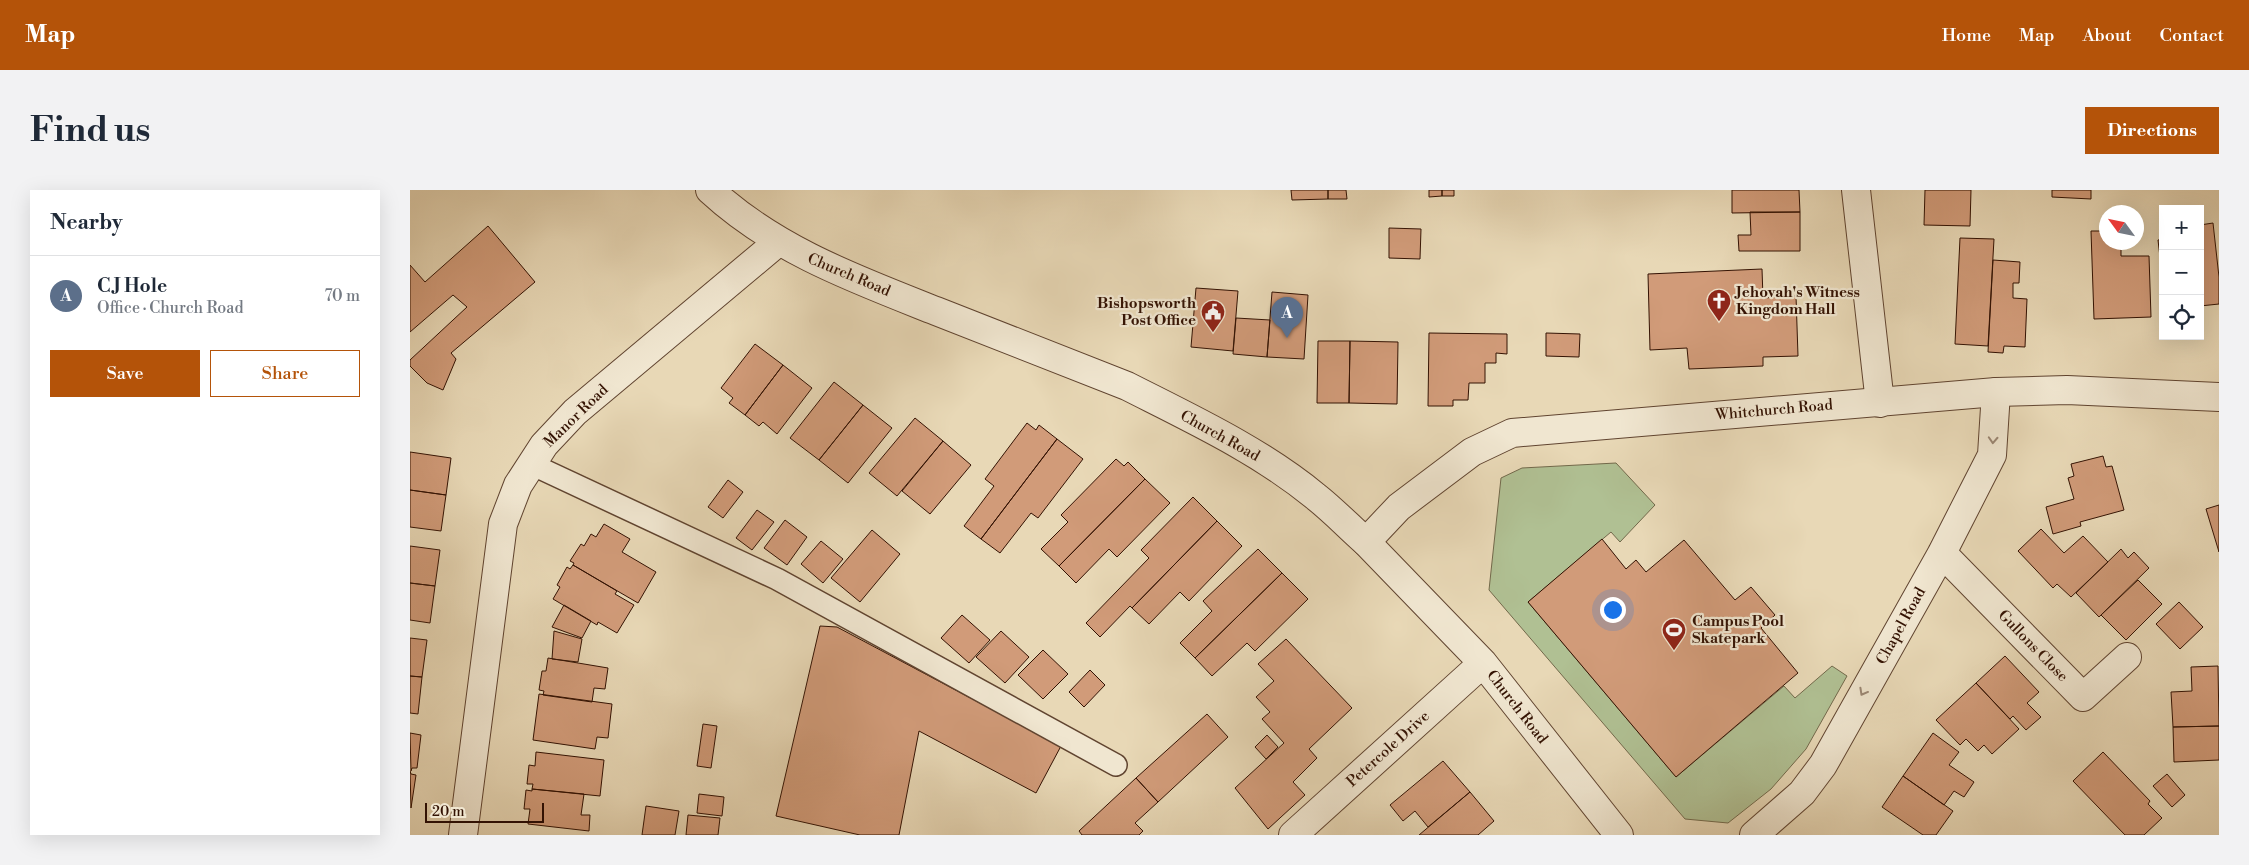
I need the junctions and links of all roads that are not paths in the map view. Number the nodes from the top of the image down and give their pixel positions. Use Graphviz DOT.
graph roads {
  1 [pos="710,190"];
  2 [pos="1856,190"];
  3 [pos="778,242"];
  4 [pos="1996,392"];
  5 [pos="2219,396"];
  6 [pos="1880,402"];
  7 [pos="531,464"];
  8 [pos="1366,542"];
  9 [pos="1942,553"];
  10 [pos="2127,657"];
  11 [pos="1483,664"];
  12 [pos="1116,765"];
  13 [pos="463,835"];
  14 [pos="1293,835"];
  15 [pos="1619,835"];
  16 [pos="1754,835"];
  1 -- 3 [label="street, Church Road"];
  2 -- 6 [label="street"];
  3 -- 7 [label="street, Manor Road"];
  3 -- 8 [label="street, Church Road"];
  4 -- 5 [label="street, Whitchurch Road"];
  4 -- 6 [label="street, Whitchurch Road"];
  4 -- 9 [label="street, Chapel Road, one-way"];
  6 -- 8 [label="street, Whitchurch Road"];
  7 -- 12 [label="lane"];
  7 -- 13 [label="street, Manor Road"];
  8 -- 11 [label="street, Church Road"];
  9 -- 10 [label="street, Gullons Close"];
  9 -- 16 [label="street, Chapel Road, one-way"];
  11 -- 14 [label="street, Petercole Drive"];
  11 -- 15 [label="street, Church Road"];
}
